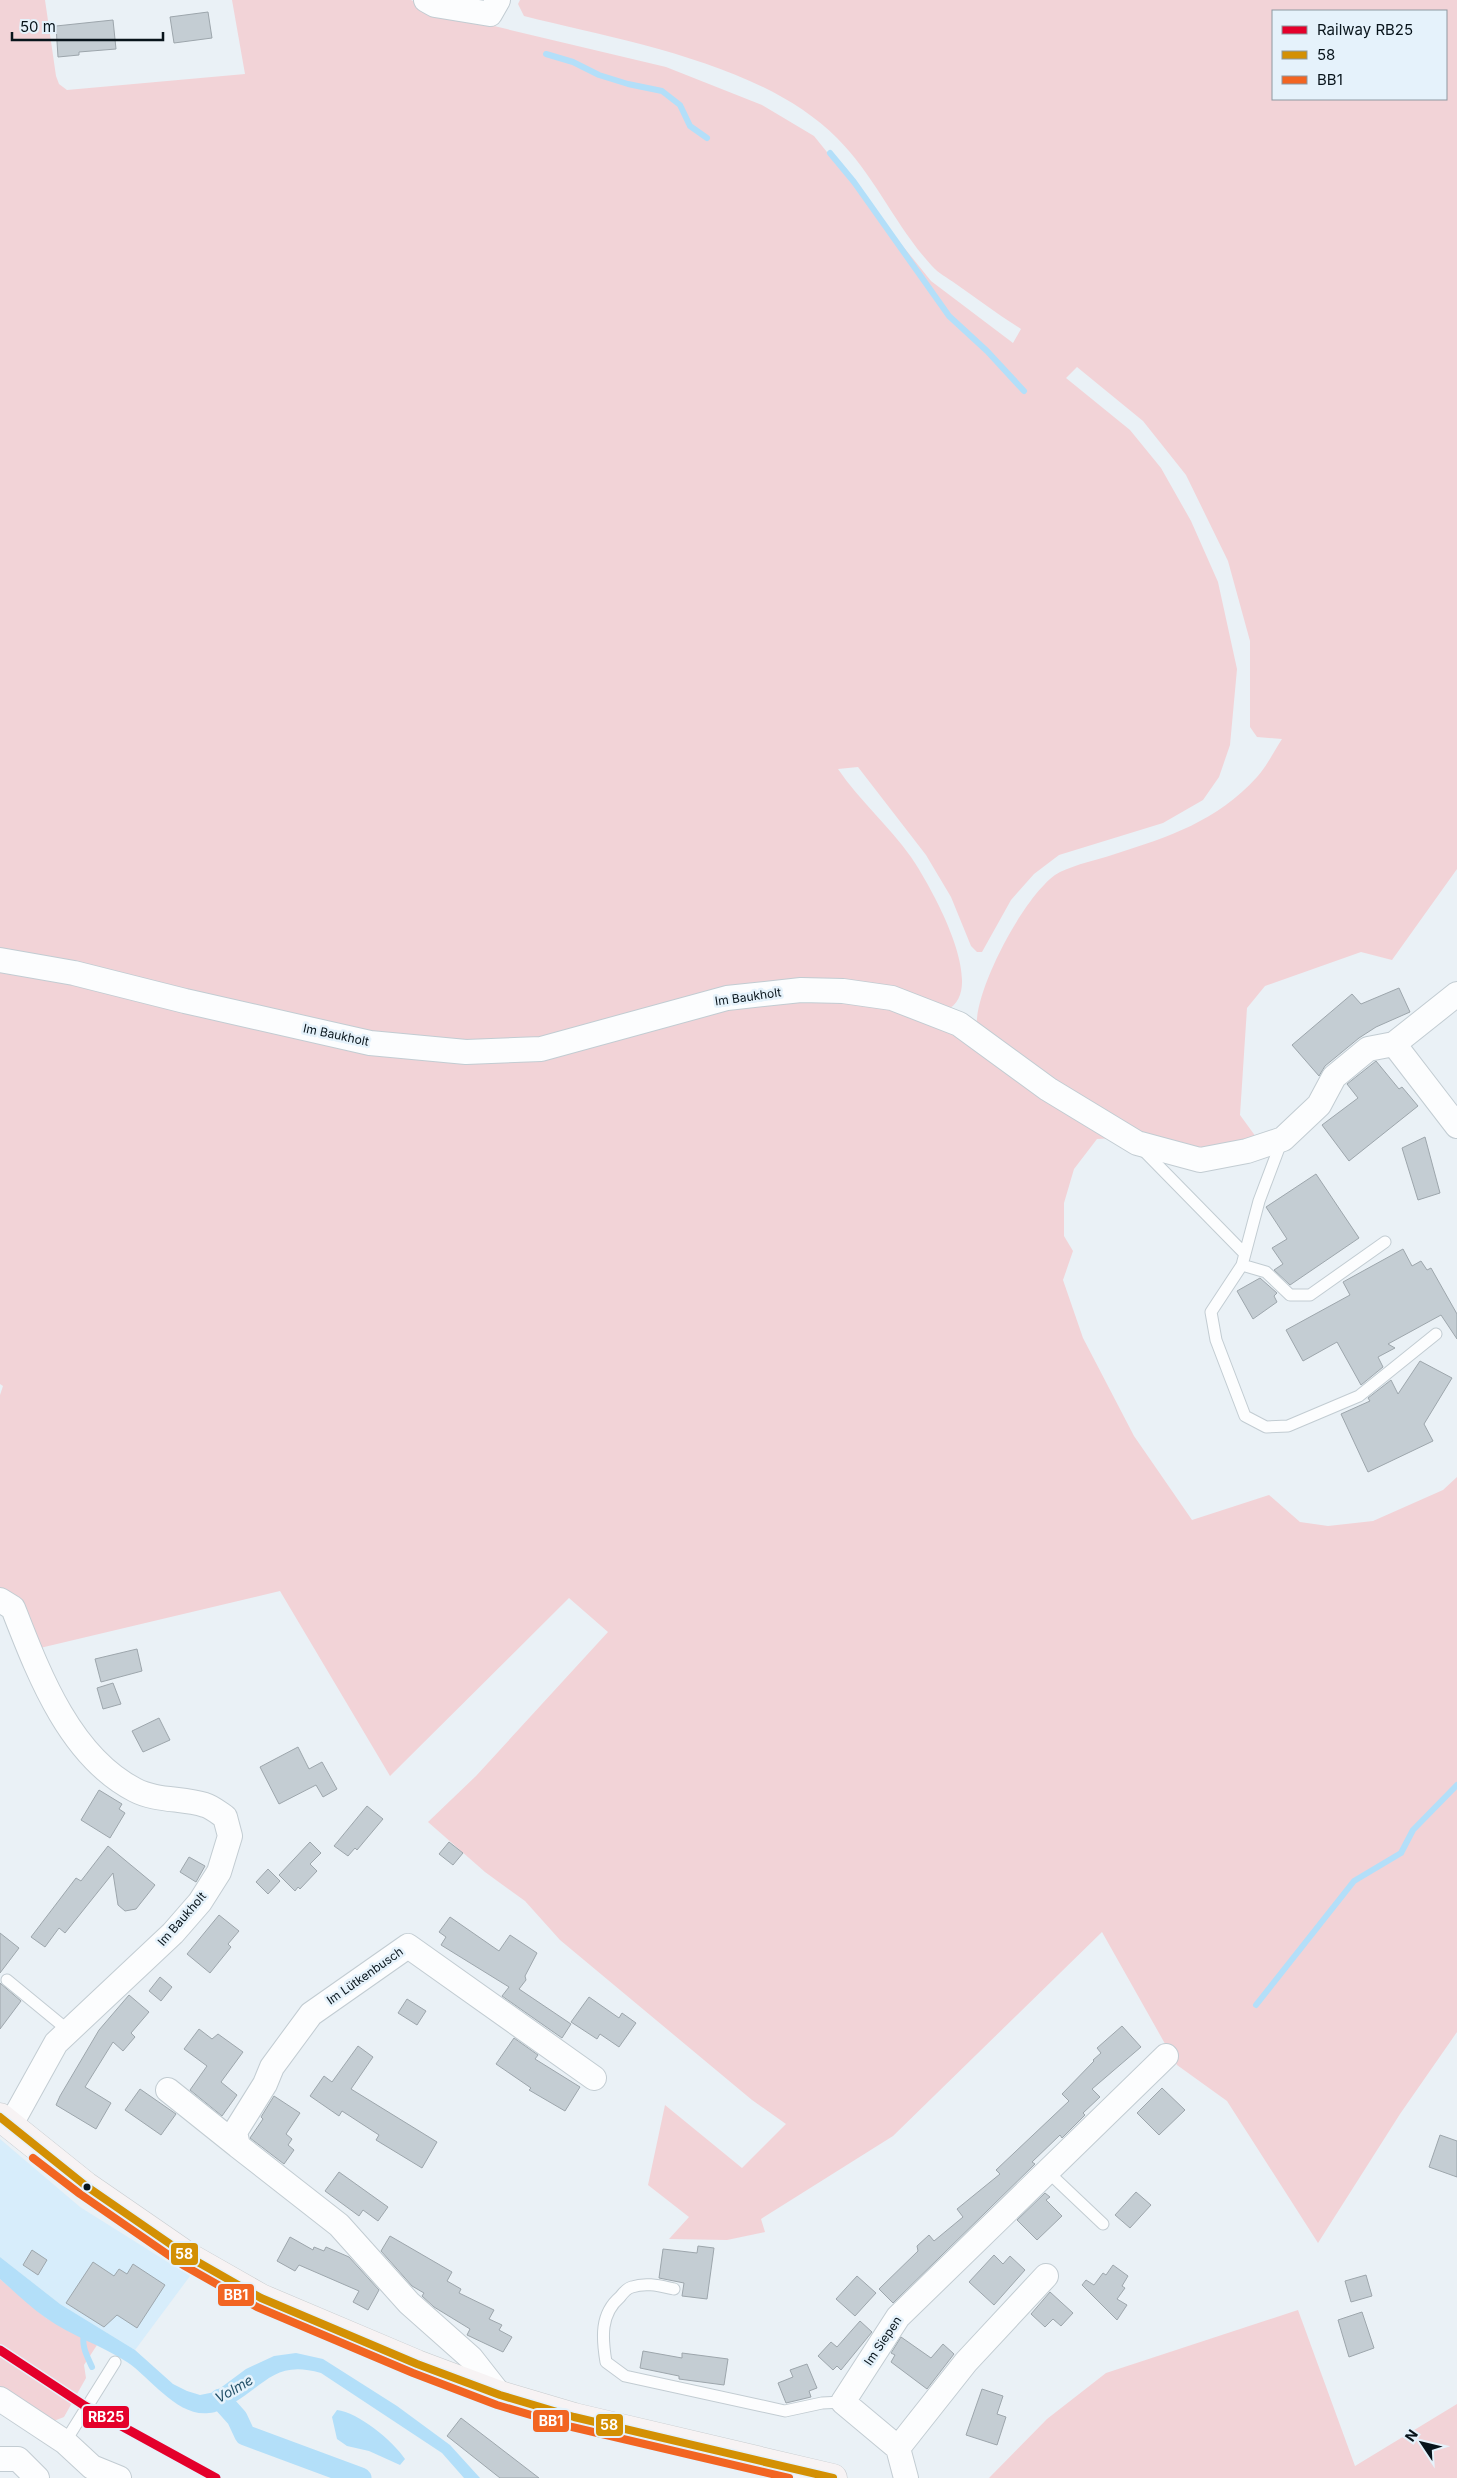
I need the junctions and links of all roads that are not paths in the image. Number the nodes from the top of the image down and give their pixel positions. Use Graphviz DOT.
graph roads {
  1 [pos="426,0"];
  2 [pos="498,0"];
  3 [pos="0,960"];
  4 [pos="1457,994"];
  5 [pos="1394,1044"];
  6 [pos="1457,1126"];
  7 [pos="1283,1139"];
  8 [pos="1137,1143"];
  9 [pos="1385,1242"];
  10 [pos="1243,1260"];
  11 [pos="1436,1334"];
  12 [pos="0,1600"];
  13 [pos="7,1980"];
  14 [pos="69,2031"];
  15 [pos="1166,2056"];
  16 [pos="594,2078"];
  17 [pos="168,2090"];
  18 [pos="5,2121"];
  19 [pos="238,2146"];
  20 [pos="1047,2171"];
  21 [pos="1103,2224"];
  22 [pos="1046,2276"];
  23 [pos="674,2289"];
  24 [pos="114,2362"];
  25 [pos="500,2395"];
  26 [pos="0,2399"];
  27 [pos="843,2402"];
  28 [pos="65,2442"];
  29 [pos="898,2448"];
  30 [pos="0,2458"];
  31 [pos="87,2472"];
  32 [pos="38,2478"];
  33 [pos="119,2478"];
  34 [pos="833,2478"];
  35 [pos="906,2478"];
  1 -- 2 [label="street"];
  3 -- 8 [label="street, Im Baukholt"];
  4 -- 5 [label="street"];
  5 -- 6 [label="street"];
  5 -- 7 [label="street, Im Baukholt"];
  7 -- 8 [label="street, Im Baukholt"];
  7 -- 10 [label="lane"];
  8 -- 10 [label="lane"];
  9 -- 10 [label="lane"];
  10 -- 11 [label="lane"];
  12 -- 14 [label="street, Im Baukholt"];
  13 -- 14 [label="lane"];
  14 -- 18 [label="street, Im Baukholt"];
  15 -- 20 [label="street, Im Siepen"];
  16 -- 19 [label="street, Im Lütkenbusch"];
  17 -- 19 [label="street"];
  18 -- 25 [label="main road"];
  19 -- 25 [label="street"];
  20 -- 21 [label="lane"];
  20 -- 27 [label="street, Im Siepen"];
  22 -- 29 [label="street"];
  23 -- 27 [label="lane"];
  24 -- 28 [label="lane"];
  25 -- 34 [label="main road"];
  26 -- 28 [label="street"];
  27 -- 29 [label="street"];
  28 -- 31 [label="street"];
  29 -- 35 [label="street"];
  30 -- 32 [label="street"];
  31 -- 33 [label="street"];
}
